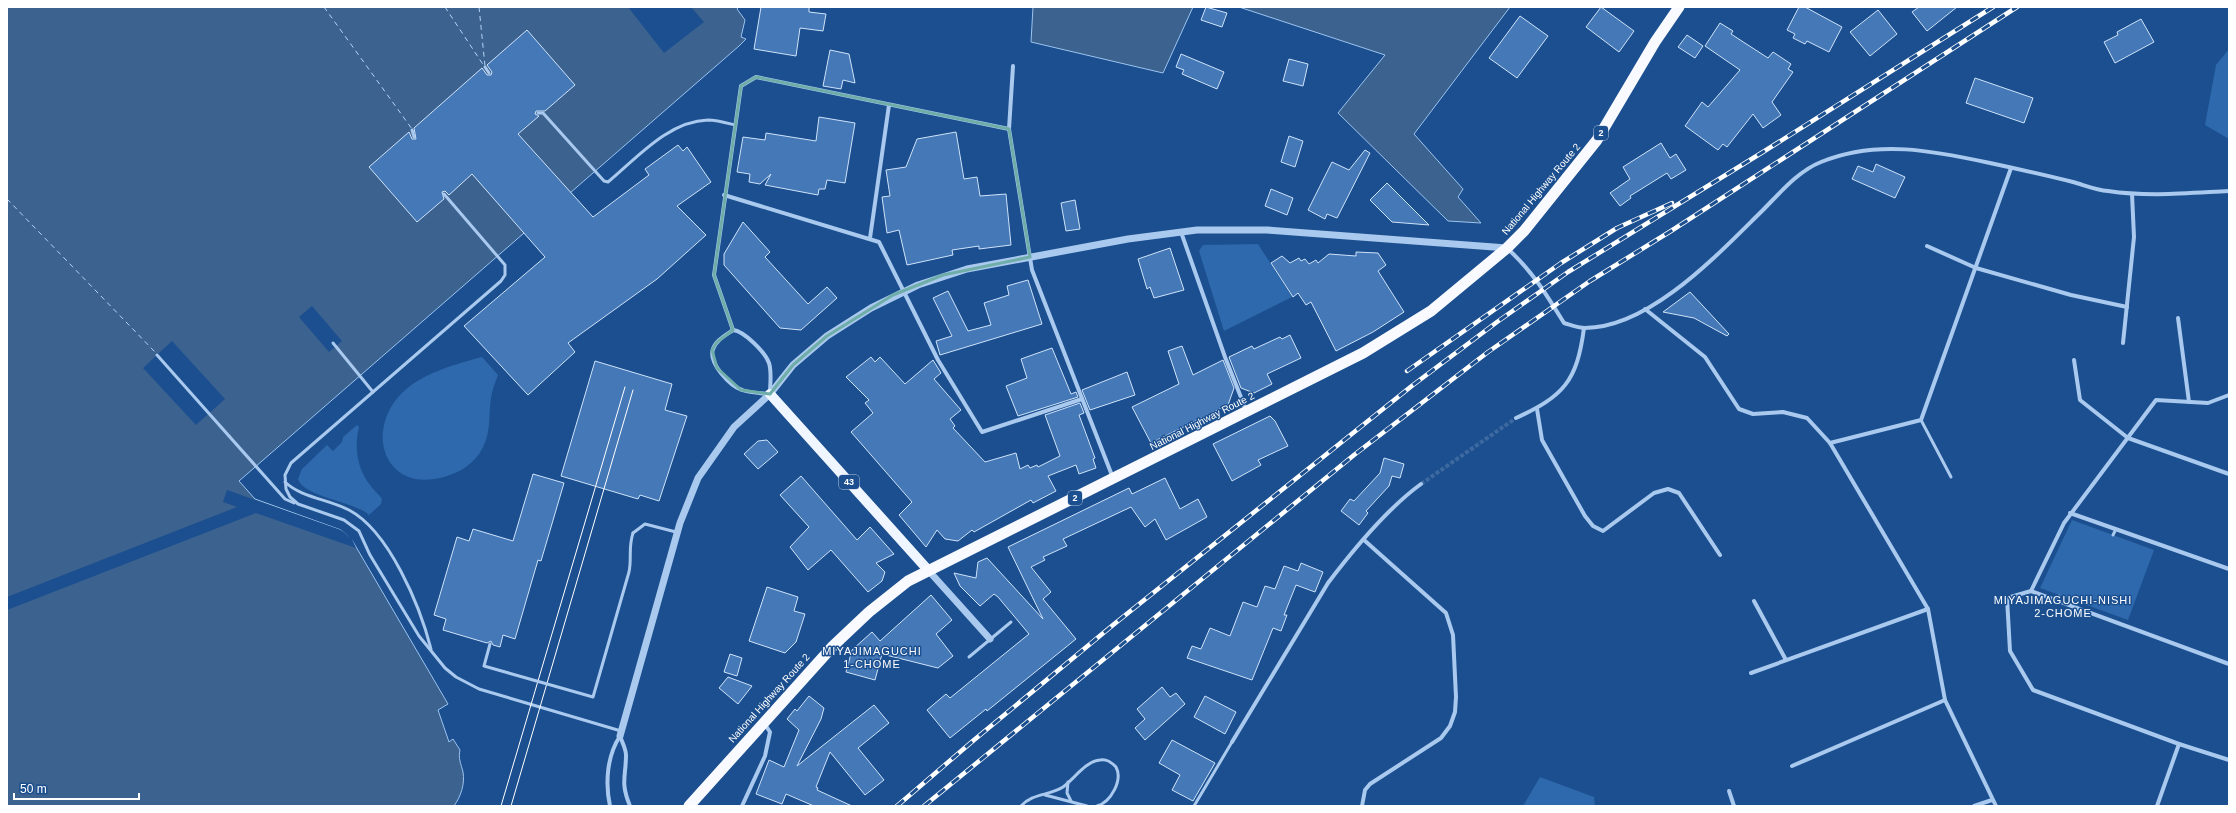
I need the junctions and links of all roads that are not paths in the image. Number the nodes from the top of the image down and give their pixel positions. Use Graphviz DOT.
graph roads {
  1 [pos="1678,7"];
  2 [pos="1014,66"];
  3 [pos="485,67"];
  4 [pos="489,72"];
  5 [pos="889,104"];
  6 [pos="538,113"];
  7 [pos="735,124"];
  8 [pos="1009,129"];
  9 [pos="412,130"];
  10 [pos="414,137"];
  11 [pos="2011,168"];
  12 [pos="2229,191"];
  13 [pos="2132,194"];
  14 [pos="724,195"];
  15 [pos="445,196"];
  16 [pos="1181,232"];
  17 [pos="870,238"];
  18 [pos="1927,246"];
  19 [pos="1507,248"];
  20 [pos="1030,257"];
  21 [pos="1976,268"];
  22 [pos="903,291"];
  23 [pos="2127,307"];
  24 [pos="1645,310"];
  25 [pos="2178,318"];
  26 [pos="1584,328"];
  27 [pos="733,330"];
  28 [pos="333,343"];
  29 [pos="2123,343"];
  30 [pos="158,355"];
  31 [pos="2074,360"];
  32 [pos="373,392"];
  33 [pos="770,394"];
  34 [pos="2229,395"];
  35 [pos="1082,399"];
  36 [pos="2189,402"];
  37 [pos="1537,409"];
  38 [pos="1247,412"];
  39 [pos="1516,418"];
  40 [pos="1921,420"];
  41 [pos="2128,438"];
  42 [pos="1830,443"];
  43 [pos="2229,474"];
  44 [pos="1951,477"];
  45 [pos="1113,479"];
  46 [pos="285,482"];
  47 [pos="1421,484"];
  48 [pos="298,504"];
  49 [pos="2070,513"];
  50 [pos="2116,529"];
  51 [pos="677,533"];
  52 [pos="2113,535"];
  53 [pos="1364,540"];
  54 [pos="1720,555"];
  55 [pos="2229,569"];
  56 [pos="928,570"];
  57 [pos="2032,591"];
  58 [pos="1754,601"];
  59 [pos="1928,609"];
  60 [pos="1011,622"];
  61 [pos="990,639"];
  62 [pos="490,644"];
  63 [pos="431,649"];
  64 [pos="969,657"];
  65 [pos="1786,660"];
  66 [pos="2229,664"];
  67 [pos="1751,673"];
  68 [pos="1945,700"];
  69 [pos="763,722"];
  70 [pos="621,734"];
  71 [pos="1232,742"];
  72 [pos="2179,744"];
  73 [pos="2229,760"];
  74 [pos="1792,766"];
  75 [pos="1069,782"];
  76 [pos="1729,791"];
  77 [pos="1045,795"];
  78 [pos="1992,800"];
  79 [pos="1072,802"];
  80 [pos="610,806"];
  81 [pos="630,806"];
  82 [pos="689,806"];
  83 [pos="742,806"];
  84 [pos="1021,806"];
  85 [pos="1088,806"];
  86 [pos="1097,806"];
  87 [pos="1194,806"];
  88 [pos="1362,806"];
  89 [pos="1734,806"];
  90 [pos="1974,806"];
  91 [pos="1996,806"];
  92 [pos="2157,806"];
  1 -- 19 [label="highway, National Highway Route 2 / 2"];
  2 -- 8 [label="street"];
  3 -- 4 [label="lane"];
  5 -- 7 [label="street"];
  5 -- 8 [label="street"];
  5 -- 17 [label="street"];
  6 -- 7 [label="lane"];
  7 -- 14 [label="street"];
  8 -- 20 [label="street"];
  9 -- 10 [label="lane"];
  11 -- 13 [label="street"];
  11 -- 21 [label="street"];
  11 -- 24 [label="street"];
  12 -- 13 [label="street"];
  13 -- 23 [label="street"];
  14 -- 17 [label="street"];
  14 -- 27 [label="street"];
  15 -- 32 [label="lane"];
  16 -- 19 [label="street"];
  16 -- 20 [label="street"];
  16 -- 38 [label="street"];
  17 -- 22 [label="street"];
  18 -- 21 [label="street"];
  19 -- 26 [label="street"];
  19 -- 38 [label="highway, National Highway Route 2 / 2"];
  20 -- 22 [label="street"];
  20 -- 35 [label="street"];
  21 -- 23 [label="street"];
  21 -- 40 [label="street"];
  22 -- 33 [label="street"];
  22 -- 35 [label="street"];
  23 -- 29 [label="street"];
  24 -- 26 [label="street"];
  24 -- 42 [label="street"];
  25 -- 36 [label="street"];
  26 -- 37 [label="street"];
  27 -- 33 [label="street"];
  27 -- 33 [label="street"];
  28 -- 32 [label="lane"];
  30 -- 48 [label="lane"];
  31 -- 41 [label="street"];
  32 -- 46 [label="lane"];
  33 -- 51 [label="street"];
  33 -- 56 [label="main road, 43"];
  34 -- 36 [label="street"];
  35 -- 45 [label="street"];
  36 -- 41 [label="street"];
  37 -- 39 [label="street"];
  37 -- 54 [label="street"];
  38 -- 45 [label="highway, National Highway Route 2 / 2"];
  40 -- 42 [label="street"];
  40 -- 44 [label="lane"];
  41 -- 43 [label="street"];
  41 -- 49 [label="street"];
  42 -- 59 [label="street"];
  45 -- 56 [label="highway, National Highway Route 2 / 2"];
  46 -- 48 [label="lane"];
  46 -- 63 [label="lane"];
  47 -- 53 [label="street"];
  48 -- 63 [label="lane"];
  49 -- 50 [label="street"];
  49 -- 57 [label="street"];
  50 -- 52 [label="lane"];
  50 -- 55 [label="street"];
  51 -- 62 [label="lane, bridge"];
  51 -- 70 [label="street"];
  53 -- 71 [label="street"];
  53 -- 88 [label="street"];
  56 -- 61 [label="street"];
  56 -- 69 [label="highway, National Highway Route 2 / 2"];
  57 -- 66 [label="street"];
  57 -- 72 [label="street"];
  58 -- 65 [label="street"];
  59 -- 65 [label="street"];
  59 -- 68 [label="street"];
  60 -- 61 [label="lane"];
  61 -- 64 [label="lane"];
  63 -- 70 [label="lane"];
  65 -- 67 [label="street"];
  68 -- 74 [label="street"];
  68 -- 78 [label="street"];
  69 -- 82 [label="highway, National Highway Route 2 / 2"];
  69 -- 83 [label="street"];
  70 -- 80 [label="street"];
  70 -- 81 [label="street"];
  71 -- 87 [label="lane"];
  72 -- 73 [label="street"];
  72 -- 92 [label="street"];
  75 -- 77 [label="lane"];
  75 -- 79 [label="lane"];
  75 -- 86 [label="lane"];
  76 -- 89 [label="street"];
  77 -- 79 [label="lane"];
  77 -- 84 [label="lane"];
  78 -- 90 [label="street"];
  78 -- 91 [label="street"];
  79 -- 85 [label="lane"];
}
